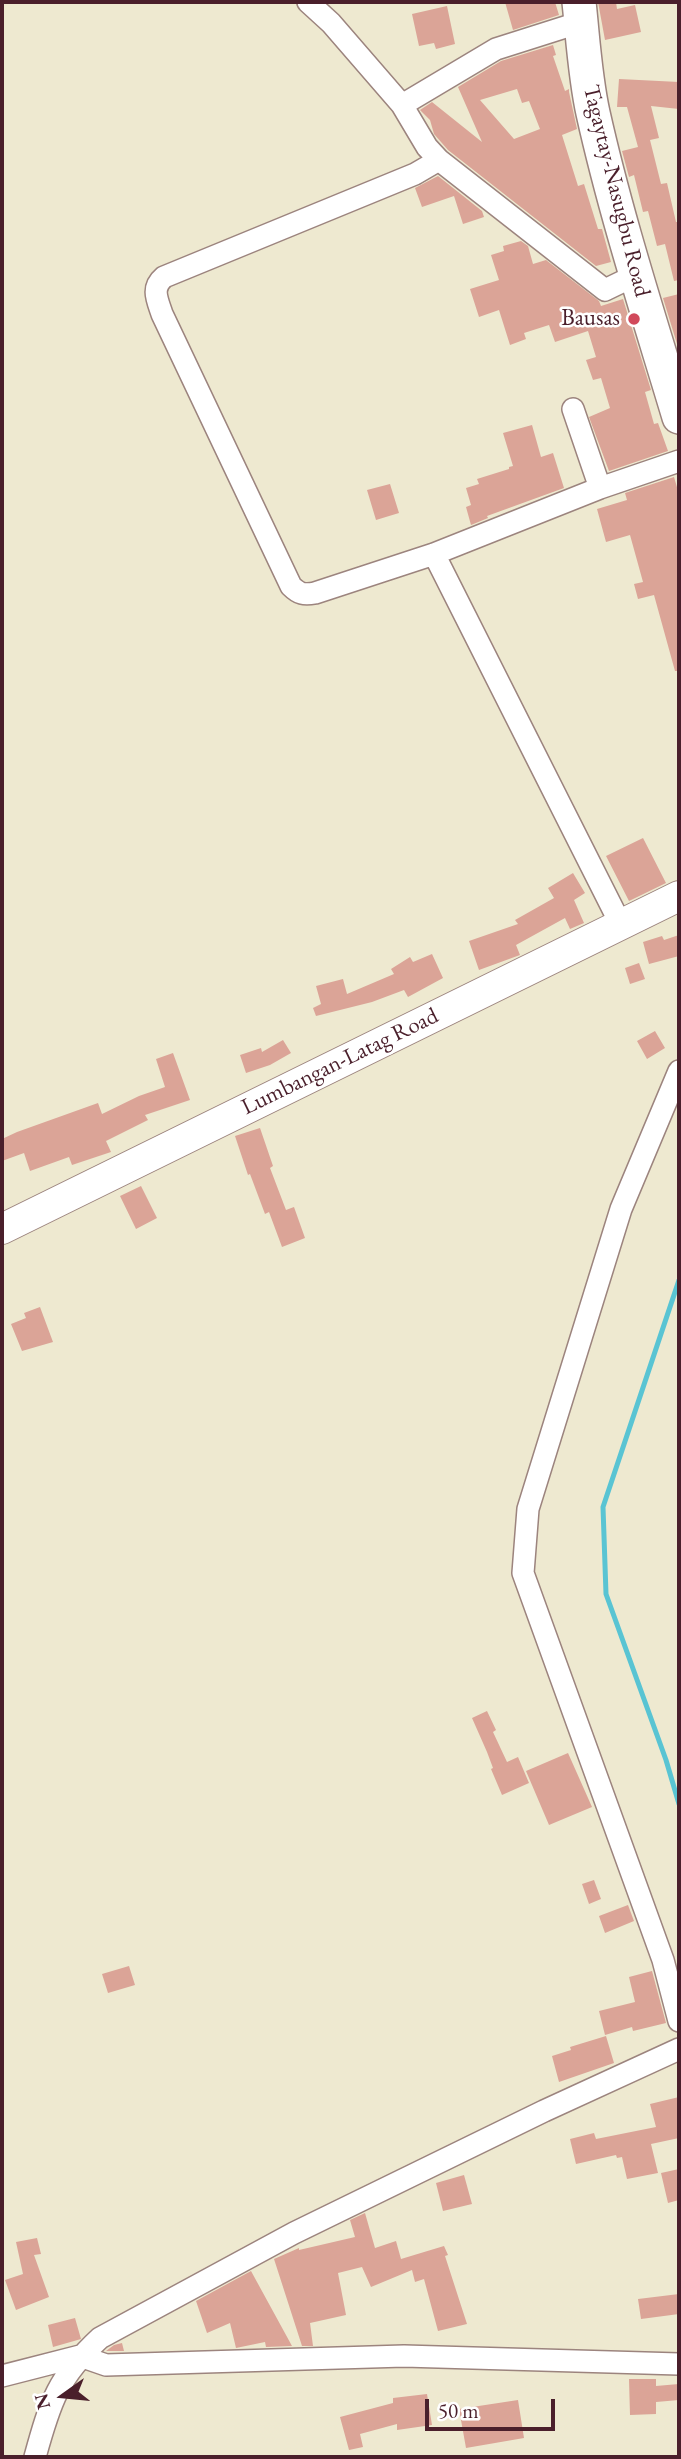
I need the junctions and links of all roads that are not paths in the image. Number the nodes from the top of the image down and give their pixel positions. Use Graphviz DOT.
graph roads {
  1 [pos="308,2"];
  2 [pos="580,12"];
  3 [pos="402,105"];
  4 [pos="439,160"];
  5 [pos="636,275"];
  6 [pos="573,409"];
  7 [pos="679,417"];
  8 [pos="679,461"];
  9 [pos="600,488"];
  10 [pos="434,554"];
  11 [pos="679,896"];
  12 [pos="621,925"];
  13 [pos="679,1071"];
  14 [pos="2,1229"];
  15 [pos="679,2021"];
  16 [pos="679,2049"];
  17 [pos="80,2356"];
  18 [pos="679,2364"];
  19 [pos="2,2376"];
  20 [pos="35,2457"];
  1 -- 3 [label="street"];
  2 -- 3 [label="street"];
  2 -- 5 [label="main road, Tagaytay-Nasugbu Road"];
  3 -- 4 [label="street"];
  4 -- 5 [label="street"];
  4 -- 10 [label="street"];
  5 -- 7 [label="main road, Tagaytay-Nasugbu Road"];
  6 -- 9 [label="street"];
  8 -- 9 [label="street"];
  9 -- 10 [label="street"];
  10 -- 12 [label="street"];
  11 -- 12 [label="street, Lumbangan-Latag Road"];
  12 -- 14 [label="street, Lumbangan-Latag Road"];
  13 -- 15 [label="street"];
  16 -- 17 [label="street"];
  17 -- 18 [label="street"];
  17 -- 19 [label="street"];
  17 -- 20 [label="street"];
}
